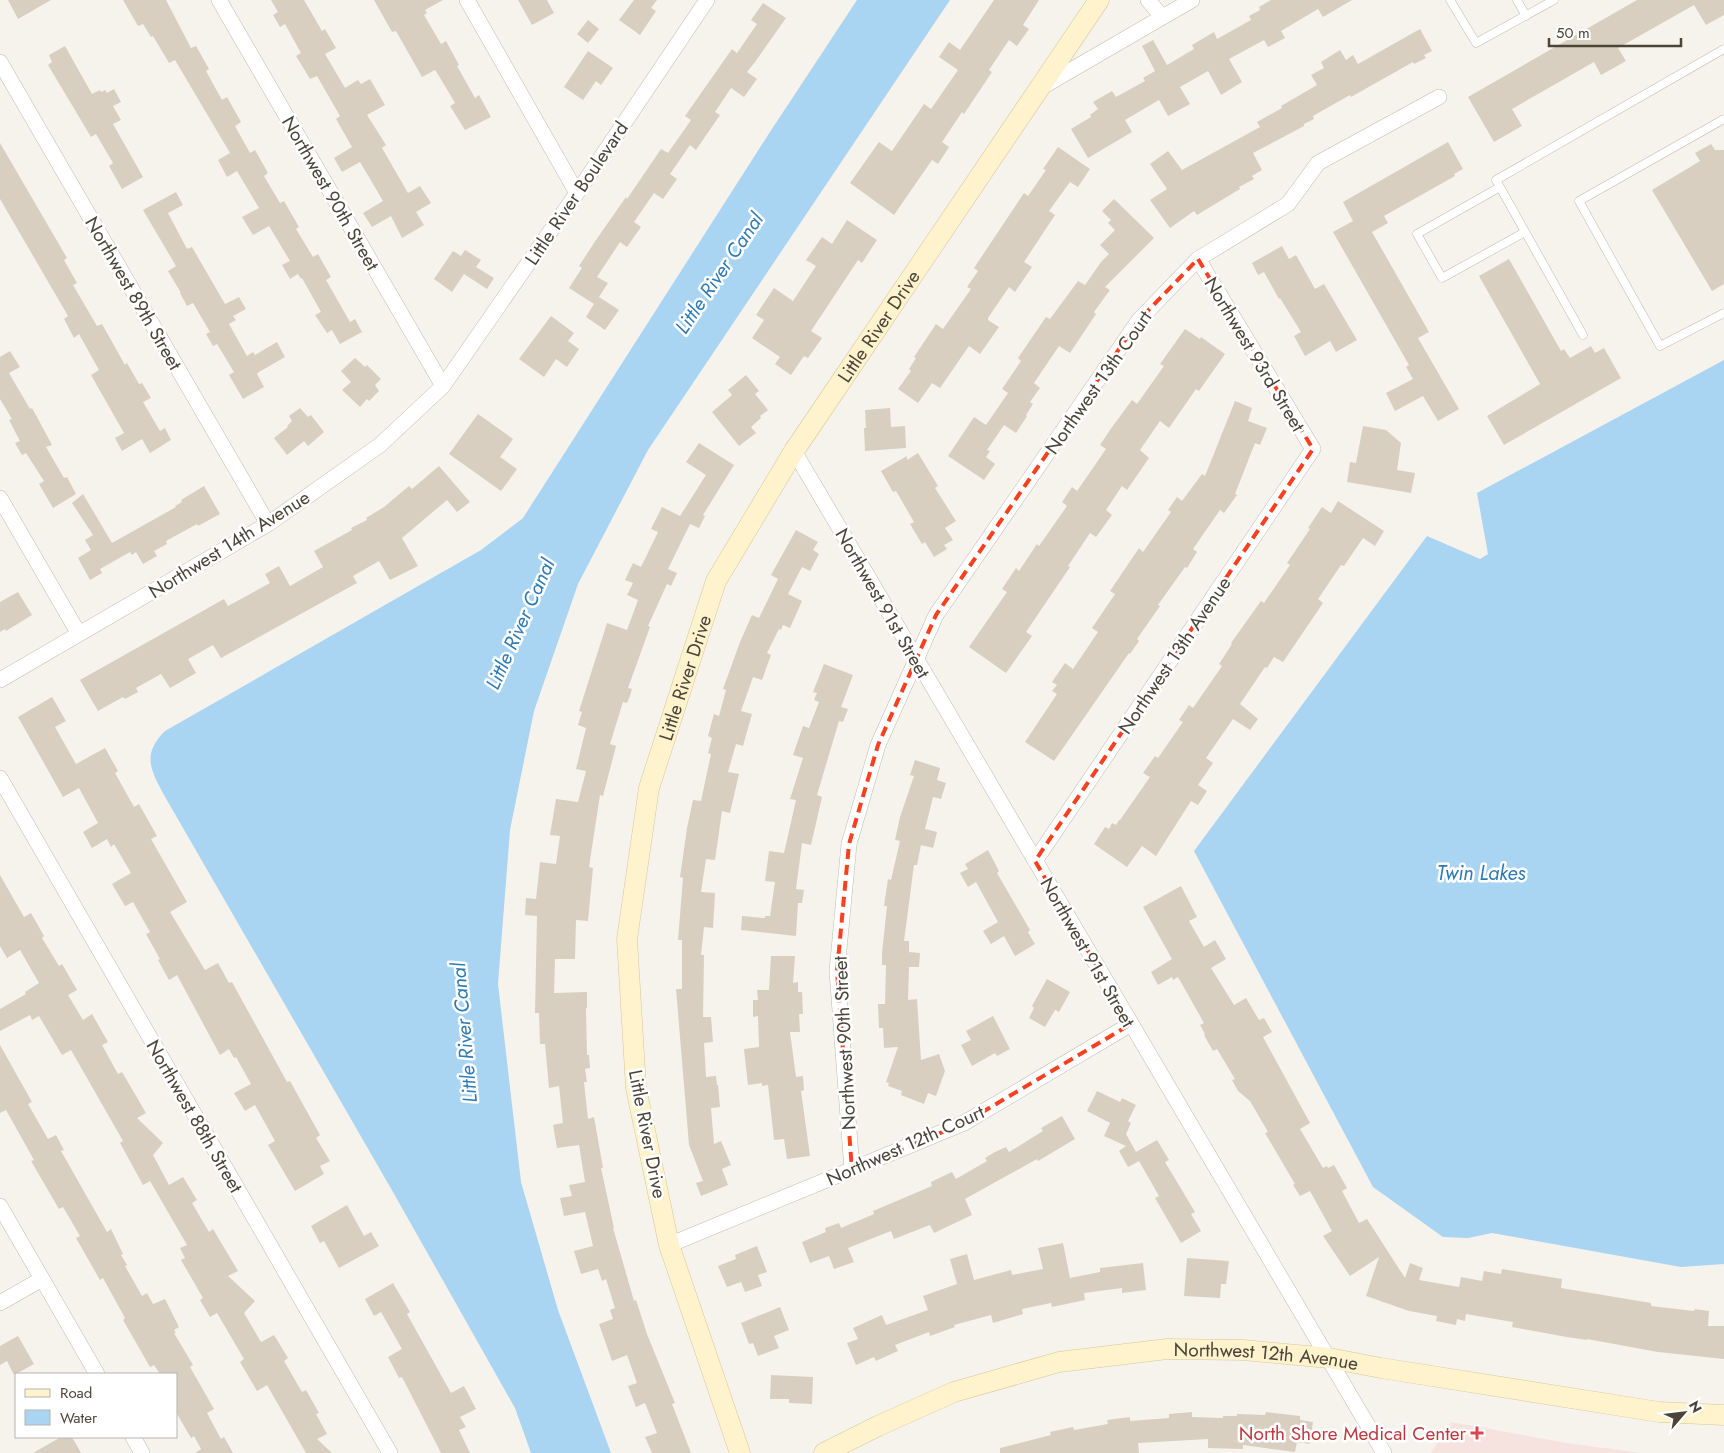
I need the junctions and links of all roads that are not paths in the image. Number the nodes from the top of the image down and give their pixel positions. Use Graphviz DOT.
graph roads {
  1 [pos="219,0"];
  2 [pos="467,0"];
  3 [pos="707,0"];
  4 [pos="1099,0"];
  5 [pos="1148,0"];
  6 [pos="1192,0"];
  7 [pos="1450,0"];
  8 [pos="1517,0"];
  9 [pos="1554,0"];
  10 [pos="1526,16"];
  11 [pos="1162,17"];
  12 [pos="1724,49"];
  13 [pos="0,62"];
  14 [pos="1041,88"];
  15 [pos="1439,97"];
  16 [pos="1724,119"];
  17 [pos="1500,187"];
  18 [pos="577,193"];
  19 [pos="1525,232"];
  20 [pos="1198,259"];
  21 [pos="1724,313"];
  22 [pos="1583,335"];
  23 [pos="442,386"];
  24 [pos="1312,449"];
  25 [pos="794,451"];
  26 [pos="0,498"];
  27 [pos="268,524"];
  28 [pos="78,634"];
  29 [pos="917,660"];
  30 [pos="0,680"];
  31 [pos="0,778"];
  32 [pos="1035,862"];
  33 [pos="1131,1024"];
  34 [pos="852,1170"];
  35 [pos="0,1206"];
  36 [pos="669,1245"];
  37 [pos="42,1279"];
  38 [pos="0,1303"];
  39 [pos="1329,1358"];
  40 [pos="96,1373"];
  41 [pos="1724,1415"];
  42 [pos="134,1438"];
  43 [pos="142,1453"];
  44 [pos="390,1453"];
  45 [pos="740,1453"];
  46 [pos="824,1453"];
  47 [pos="1384,1453"];
  1 -- 23 [label="street, Northwest 90th Street"];
  2 -- 18 [label="street"];
  3 -- 18 [label="street, Little River Boulevard"];
  4 -- 14 [label="street, Little River Drive"];
  5 -- 11 [label="street"];
  6 -- 11 [label="street"];
  7 -- 10 [label="lane"];
  8 -- 10 [label="lane"];
  9 -- 10 [label="lane"];
  11 -- 14 [label="street"];
  12 -- 17 [label="lane"];
  13 -- 27 [label="street, Northwest 89th Street"];
  14 -- 25 [label="street, Little River Drive"];
  15 -- 20 [label="street, Northwest 13th Court"];
  16 -- 21 [label="lane"];
  17 -- 19 [label="lane"];
  17 -- 19 [label="lane"];
  18 -- 23 [label="street, Little River Boulevard"];
  19 -- 22 [label="lane"];
  20 -- 24 [label="street, Northwest 93rd Street"];
  20 -- 29 [label="street, Northwest 13th Court"];
  23 -- 27 [label="street, Northwest 14th Avenue"];
  24 -- 32 [label="street, Northwest 13th Avenue"];
  25 -- 29 [label="street, Northwest 91st Street"];
  25 -- 36 [label="street, Little River Drive"];
  26 -- 28 [label="street"];
  27 -- 28 [label="street, Northwest 14th Avenue"];
  28 -- 30 [label="street, Northwest 14th Avenue"];
  29 -- 32 [label="street, Northwest 91st Street"];
  29 -- 34 [label="street, Northwest 90th Street"];
  31 -- 44 [label="street, Northwest 88th Street"];
  32 -- 33 [label="street, Northwest 91st Street"];
  33 -- 34 [label="street, Northwest 12th Court"];
  33 -- 39 [label="street, Northwest 91st Street"];
  34 -- 36 [label="street, Northwest 12th Court"];
  35 -- 37 [label="street"];
  36 -- 45 [label="street, Little River Drive"];
  37 -- 38 [label="street"];
  37 -- 40 [label="street"];
  39 -- 41 [label="street, Northwest 12th Avenue"];
  39 -- 46 [label="street, Northwest 12th Avenue"];
  39 -- 47 [label="street, Northwest 91st Street"];
  42 -- 43 [label="street"];
}
